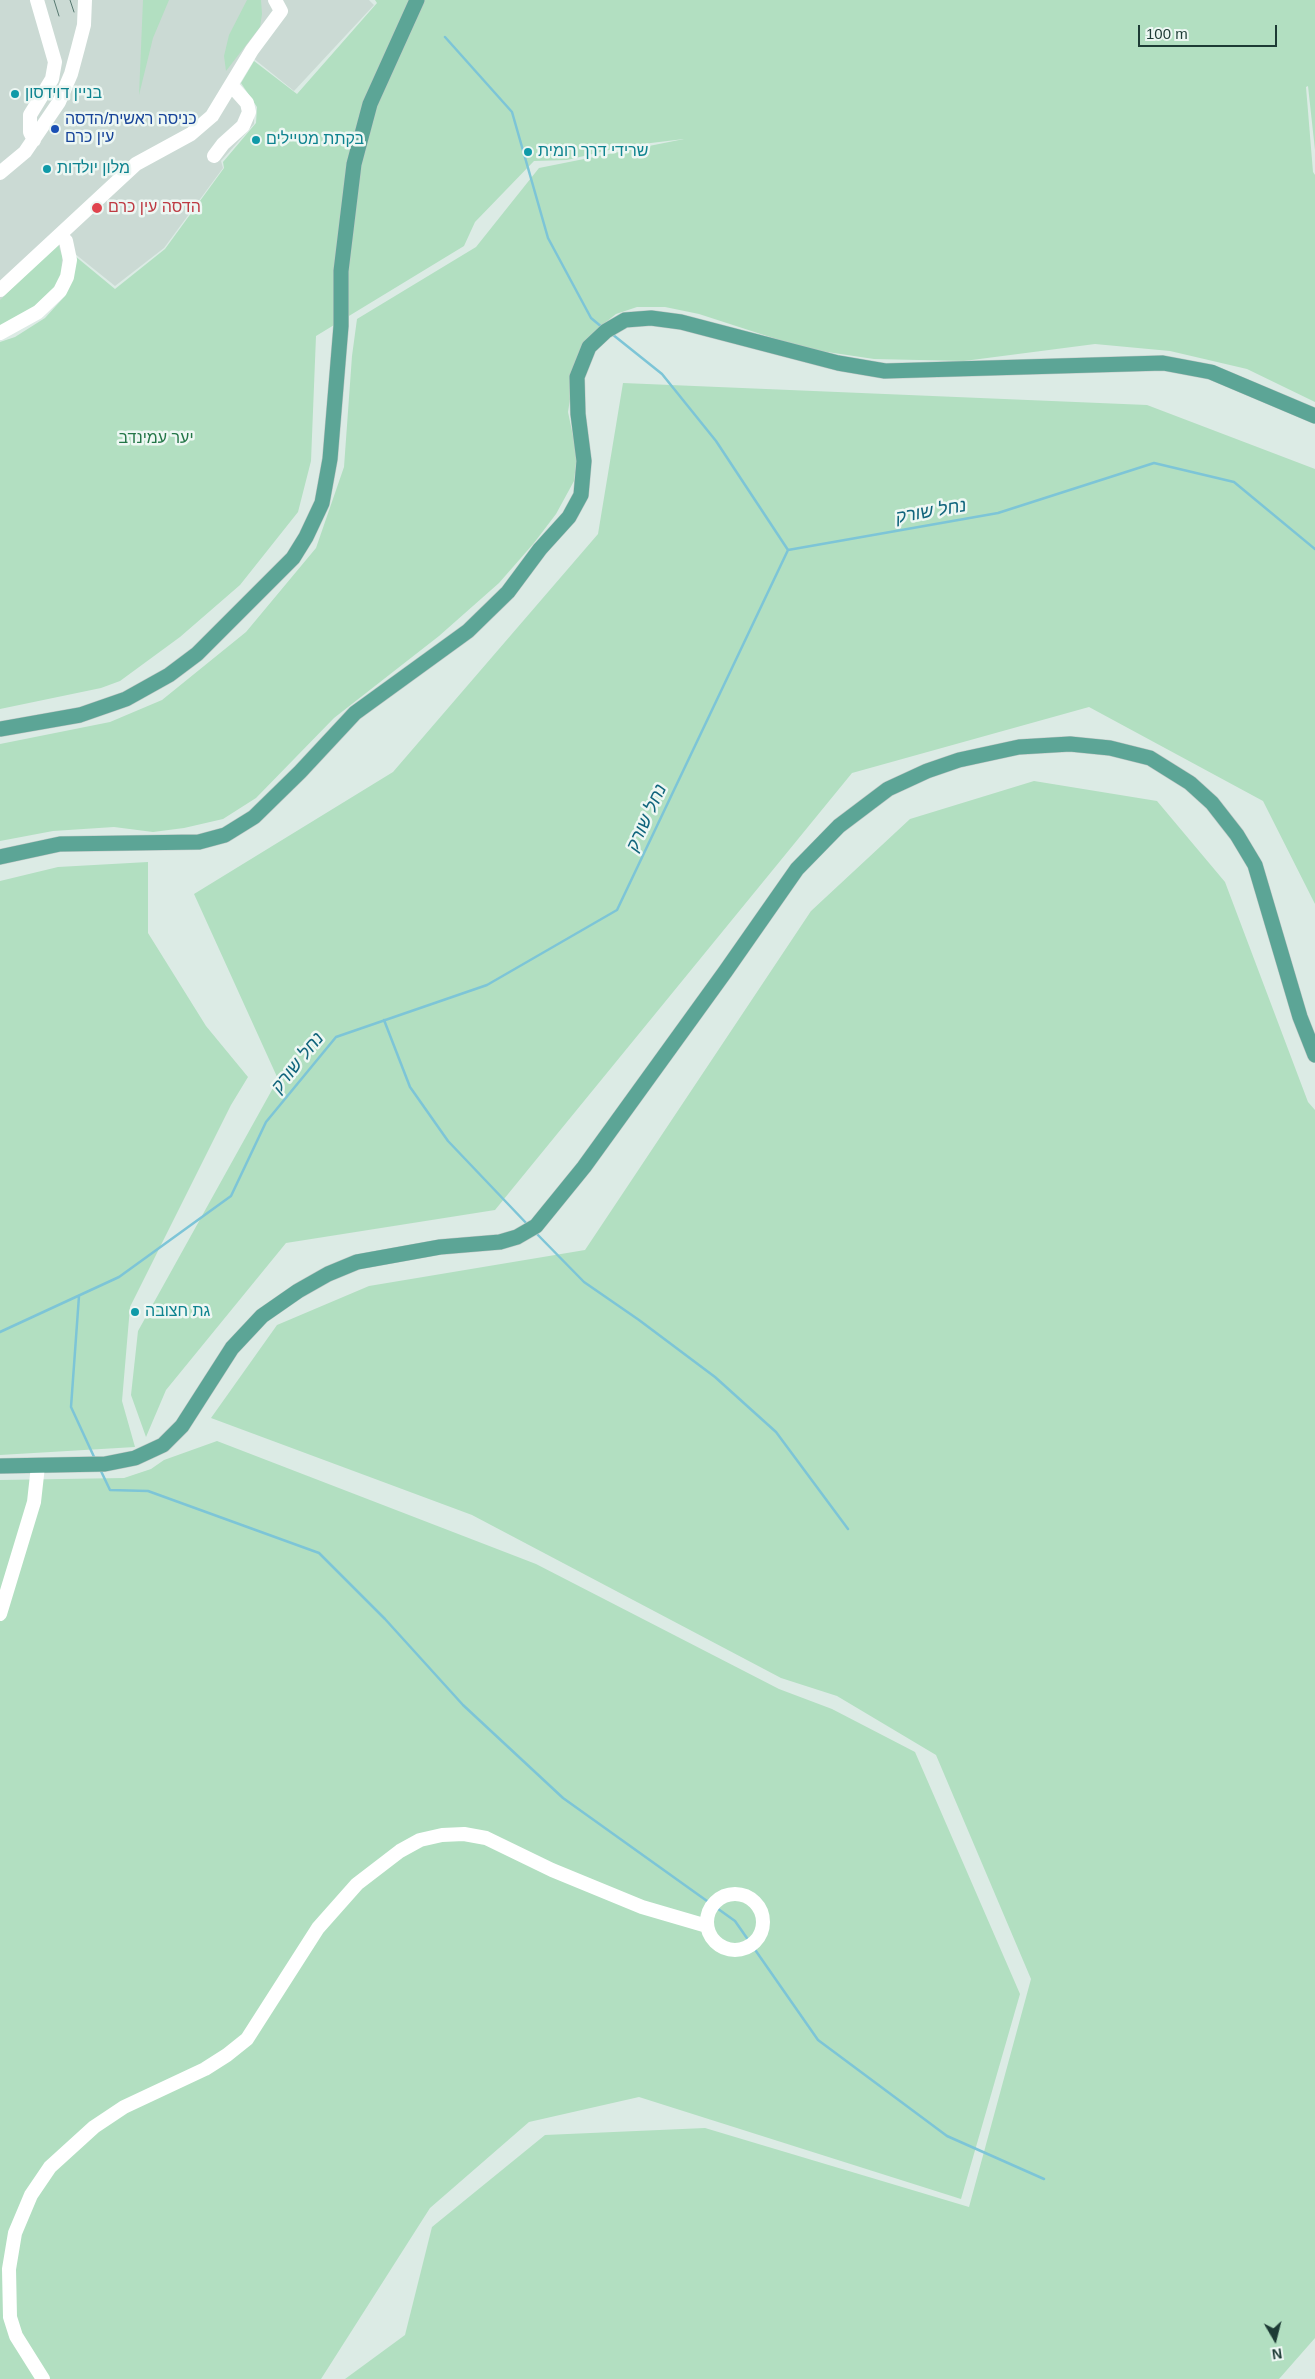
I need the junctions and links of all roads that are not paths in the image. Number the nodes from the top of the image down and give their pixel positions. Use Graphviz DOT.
graph roads {
  1 [pos="37,0"];
  2 [pos="85,0"];
  3 [pos="275,0"];
  4 [pos="417,0"];
  5 [pos="231,85"];
  6 [pos="34,140"];
  7 [pos="214,156"];
  8 [pos="0,173"];
  9 [pos="60,235"];
  10 [pos="0,290"];
  11 [pos="0,333"];
  12 [pos="1315,416"];
  13 [pos="0,729"];
  14 [pos="0,857"];
  15 [pos="1315,1055"];
  16 [pos="0,1466"];
  17 [pos="38,1466"];
  18 [pos="0,1614"];
  19 [pos="707,1926"];
  20 [pos="43,2379"];
  1 -- 6 [label="street"];
  2 -- 6 [label="street"];
  3 -- 5 [label="street"];
  4 -- 13 [label="main road"];
  5 -- 7 [label="street"];
  5 -- 9 [label="street"];
  6 -- 8 [label="street"];
  9 -- 10 [label="street"];
  9 -- 11 [label="street"];
  12 -- 14 [label="main road"];
  15 -- 17 [label="main road"];
  16 -- 17 [label="main road"];
  17 -- 18 [label="street"];
  19 -- 19 [label="street"];
  19 -- 20 [label="street"];
}
